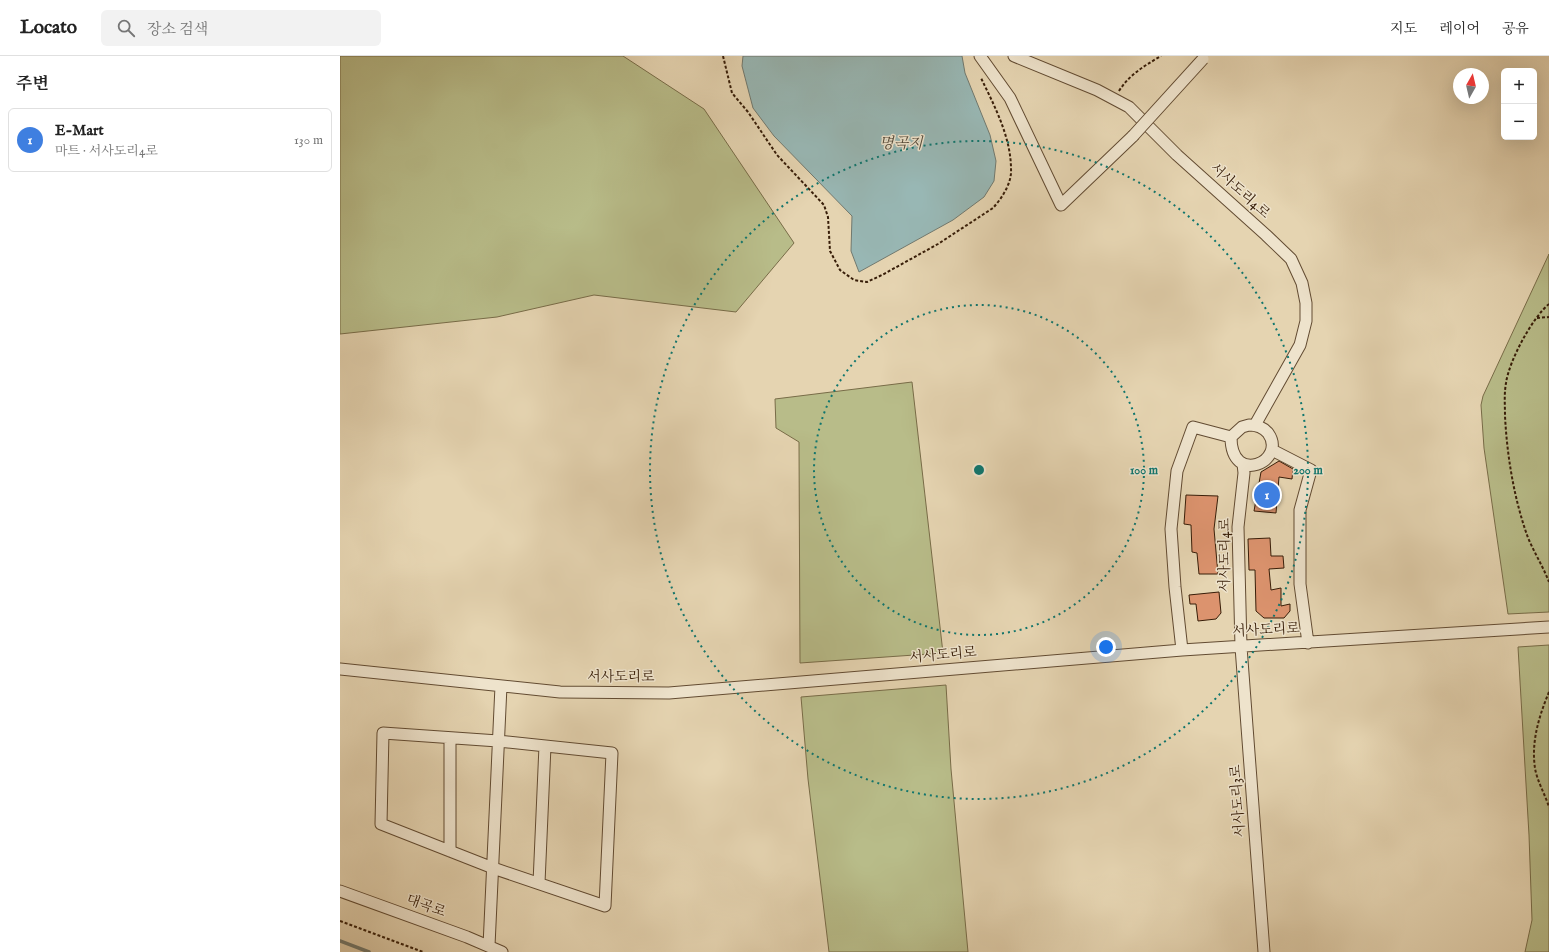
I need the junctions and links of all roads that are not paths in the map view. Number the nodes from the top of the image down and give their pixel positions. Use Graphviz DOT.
graph roads {
  1 [pos="980,56"];
  2 [pos="1014,56"];
  3 [pos="1204,57"];
  4 [pos="1255,425"];
  5 [pos="1231,437"];
  6 [pos="1272,450"];
  7 [pos="1243,464"];
  8 [pos="1549,627"];
  9 [pos="1308,643"];
  10 [pos="1241,647"];
  11 [pos="1182,650"];
  12 [pos="340,669"];
  13 [pos="501,686"];
  14 [pos="450,738"];
  15 [pos="498,741"];
  16 [pos="545,746"];
  17 [pos="450,851"];
  18 [pos="493,868"];
  19 [pos="539,884"];
  20 [pos="340,891"];
  21 [pos="489,946"];
  22 [pos="502,952"];
  23 [pos="1264,952"];
  1 -- 3 [label="street, bridge"];
  2 -- 4 [label="street, 서사도리4로"];
  4 -- 5 [label="street"];
  4 -- 6 [label="street"];
  5 -- 7 [label="street"];
  5 -- 11 [label="street"];
  6 -- 7 [label="street"];
  6 -- 9 [label="street"];
  7 -- 10 [label="street, 서사도리4로"];
  8 -- 9 [label="street, 서사도리로"];
  9 -- 10 [label="street, 서사도리로"];
  10 -- 11 [label="street, 서사도리로"];
  10 -- 23 [label="street, 서사도리3로"];
  11 -- 13 [label="street, 서사도리로"];
  12 -- 13 [label="street, 서사도리로"];
  13 -- 15 [label="street"];
  14 -- 15 [label="street"];
  14 -- 17 [label="street"];
  14 -- 17 [label="street"];
  15 -- 16 [label="street"];
  15 -- 18 [label="street"];
  16 -- 19 [label="street"];
  16 -- 19 [label="street"];
  17 -- 18 [label="street"];
  18 -- 19 [label="street"];
  18 -- 21 [label="street"];
  20 -- 21 [label="street, 대곡로"];
  21 -- 22 [label="street, 대곡로"];
}
